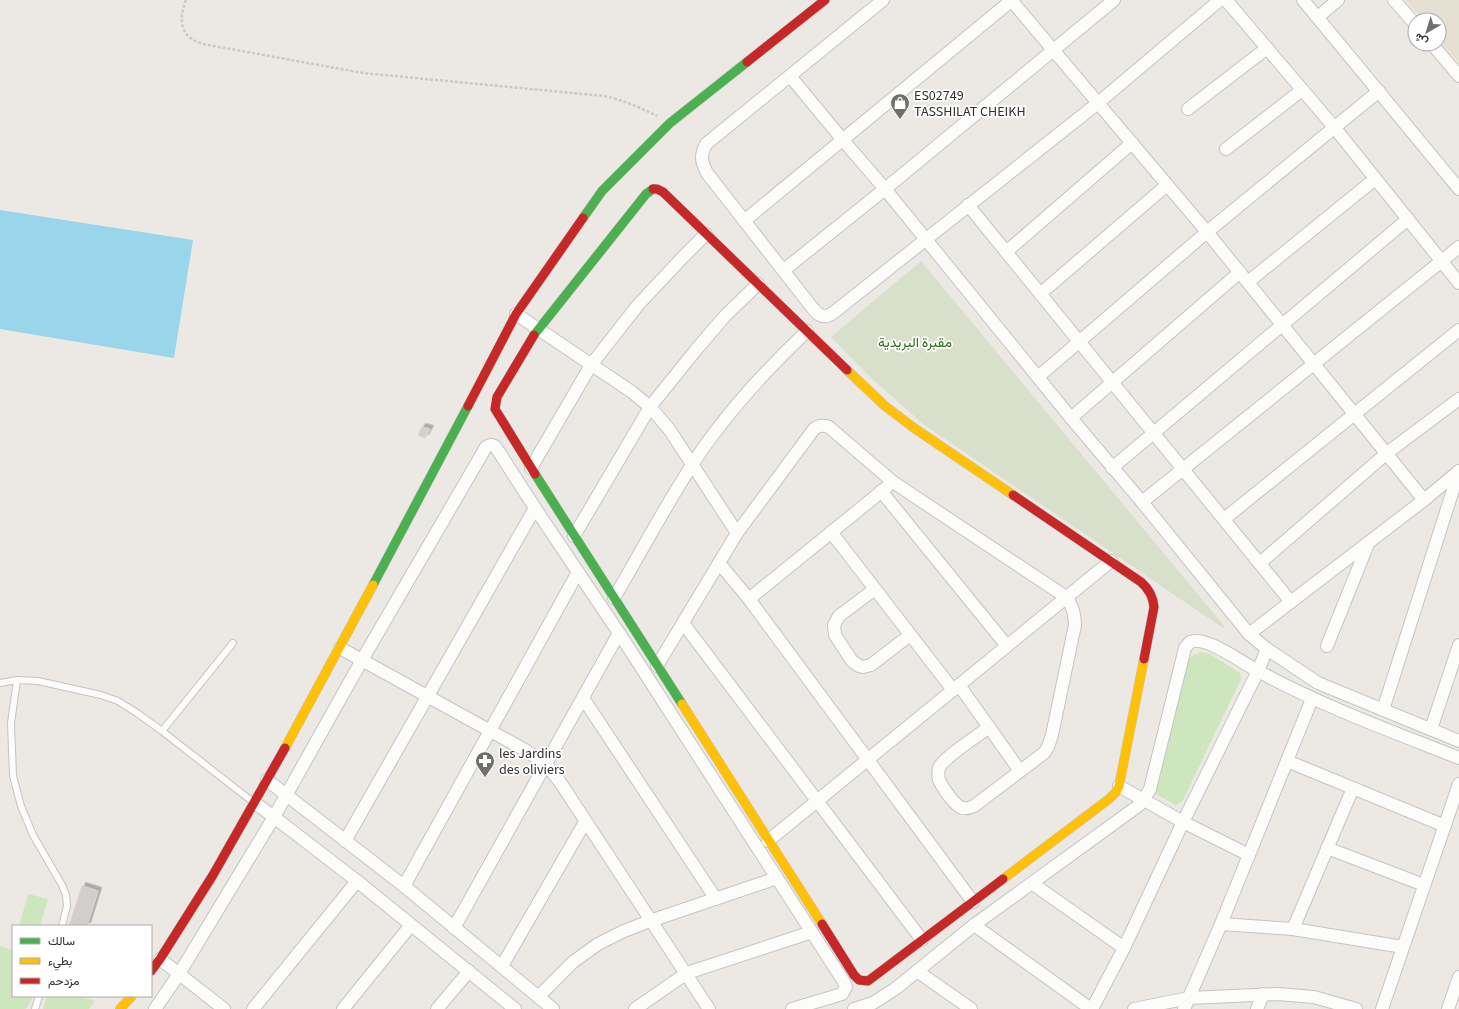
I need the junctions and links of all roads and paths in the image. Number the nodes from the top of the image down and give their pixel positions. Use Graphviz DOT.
graph roads {
  1 [pos="186,0"];
  2 [pos="825,0"];
  3 [pos="883,0"];
  4 [pos="1011,0"];
  5 [pos="1114,0"];
  6 [pos="1220,0"];
  7 [pos="1226,0"];
  8 [pos="1303,0"];
  9 [pos="1338,0"];
  10 [pos="1394,0"];
  11 [pos="1407,15"];
  12 [pos="1318,17"];
  13 [pos="1267,48"];
  14 [pos="1054,51"];
  15 [pos="1439,52"];
  16 [pos="790,76"];
  17 [pos="1459,76"];
  18 [pos="1302,90"];
  19 [pos="1379,91"];
  20 [pos="1098,103"];
  21 [pos="1188,109"];
  22 [pos="670,123"];
  23 [pos="1334,127"];
  24 [pos="842,139"];
  25 [pos="1132,143"];
  26 [pos="1226,149"];
  27 [pos="1375,179"];
  28 [pos="1167,185"];
  29 [pos="885,189"];
  30 [pos="1459,189"];
  31 [pos="968,205"];
  32 [pos="1408,219"];
  33 [pos="744,221"];
  34 [pos="1207,232"];
  35 [pos="706,234"];
  36 [pos="925,240"];
  37 [pos="1459,247"];
  38 [pos="1006,252"];
  39 [pos="1442,261"];
  40 [pos="784,270"];
  41 [pos="1244,277"];
  42 [pos="1459,283"];
  43 [pos="758,284"];
  44 [pos="1040,294"];
  45 [pos="516,314"];
  46 [pos="1283,325"];
  47 [pos="537,330"];
  48 [pos="1459,330"];
  49 [pos="807,331"];
  50 [pos="1079,341"];
  51 [pos="1314,364"];
  52 [pos="591,365"];
  53 [pos="1038,377"];
  54 [pos="1113,382"];
  55 [pos="1459,400"];
  56 [pos="650,407"];
  57 [pos="1355,415"];
  58 [pos="1070,418"];
  59 [pos="1154,433"];
  60 [pos="1387,453"];
  61 [pos="692,465"];
  62 [pos="531,468"];
  63 [pos="1112,468"];
  64 [pos="1183,468"];
  65 [pos="1459,471"];
  66 [pos="892,482"];
  67 [pos="881,491"];
  68 [pos="1424,500"];
  69 [pos="1142,502"];
  70 [pos="535,508"];
  71 [pos="1224,519"];
  72 [pos="831,532"];
  73 [pos="737,533"];
  74 [pos="574,536"];
  75 [pos="1368,543"];
  76 [pos="1111,561"];
  77 [pos="719,563"];
  78 [pos="1260,563"];
  79 [pos="578,572"];
  80 [pos="875,589"];
  81 [pos="1066,597"];
  82 [pos="614,598"];
  83 [pos="748,599"];
  84 [pos="1291,602"];
  85 [pos="683,623"];
  86 [pos="619,633"];
  87 [pos="1249,634"];
  88 [pos="910,635"];
  89 [pos="233,643"];
  90 [pos="1459,645"];
  91 [pos="1007,646"];
  92 [pos="1327,646"];
  93 [pos="340,648"];
  94 [pos="1267,649"];
  95 [pos="362,660"];
  96 [pos="657,666"];
  97 [pos="1258,671"];
  98 [pos="17,680"];
  99 [pos="0,683"];
  100 [pos="956,688"];
  101 [pos="428,697"];
  102 [pos="583,698"];
  103 [pos="1312,699"];
  104 [pos="1383,710"];
  105 [pos="989,728"];
  106 [pos="1431,730"];
  107 [pos="162,731"];
  108 [pos="489,732"];
  109 [pos="1459,741"];
  110 [pos="1459,758"];
  111 [pos="868,759"];
  112 [pos="1287,761"];
  113 [pos="546,764"];
  114 [pos="1020,771"];
  115 [pos="267,780"];
  116 [pos="1459,784"];
  117 [pos="1119,786"];
  118 [pos="1353,788"];
  119 [pos="286,794"];
  120 [pos="1144,800"];
  121 [pos="817,801"];
  122 [pos="255,803"];
  123 [pos="274,817"];
  124 [pos="585,822"];
  125 [pos="1183,822"];
  126 [pos="1445,826"];
  127 [pos="345,841"];
  128 [pos="768,841"];
  129 [pos="1327,848"];
  130 [pos="1249,855"];
  131 [pos="777,878"];
  132 [pos="357,881"];
  133 [pos="1033,884"];
  134 [pos="1424,885"];
  135 [pos="404,886"];
  136 [pos="716,899"];
  137 [pos="973,902"];
  138 [pos="650,921"];
  139 [pos="1221,924"];
  140 [pos="62,925"];
  141 [pos="411,925"];
  142 [pos="974,925"];
  143 [pos="454,928"];
  144 [pos="1293,929"];
  145 [pos="812,932"];
  146 [pos="922,940"];
  147 [pos="1403,947"];
  148 [pos="1124,948"];
  149 [pos="160,959"];
  150 [pos="502,966"];
  151 [pos="152,970"];
  152 [pos="917,970"];
  153 [pos="469,971"];
  154 [pos="687,973"];
  155 [pos="180,974"];
  156 [pos="1459,977"];
  157 [pos="1263,994"];
  158 [pos="39,997"];
  159 [pos="131,997"];
  160 [pos="538,997"];
  161 [pos="1186,1004"];
  162 [pos="1330,1005"];
  163 [pos="34,1009"];
  164 [pos="120,1009"];
  165 [pos="155,1009"];
  166 [pos="224,1009"];
  167 [pos="253,1009"];
  168 [pos="344,1009"];
  169 [pos="437,1009"];
  170 [pos="515,1009"];
  171 [pos="553,1009"];
  172 [pos="635,1009"];
  173 [pos="709,1009"];
  174 [pos="792,1009"];
  175 [pos="854,1009"];
  176 [pos="971,1009"];
  177 [pos="1092,1009"];
  178 [pos="1134,1009"];
  179 [pos="1257,1009"];
  180 [pos="1356,1009"];
  181 [pos="1382,1009"];
  182 [pos="1448,1009"];
  1 -- 22 [label="path"];
  2 -- 22 [label="street"];
  3 -- 16 [label="street"];
  4 -- 14 [label="street"];
  4 -- 24 [label="street"];
  5 -- 14 [label="street"];
  6 -- 20 [label="street"];
  7 -- 13 [label="street"];
  8 -- 12 [label="street"];
  9 -- 12 [label="street"];
  10 -- 11 [label="street"];
  12 -- 19 [label="street"];
  13 -- 18 [label="street"];
  13 -- 21 [label="street"];
  14 -- 20 [label="street"];
  14 -- 29 [label="street"];
  15 -- 17 [label="street"];
  16 -- 24 [label="street"];
  16 -- 33 [label="street"];
  18 -- 23 [label="street"];
  18 -- 26 [label="street"];
  19 -- 23 [label="street"];
  19 -- 30 [label="street"];
  20 -- 25 [label="street"];
  20 -- 31 [label="street"];
  22 -- 45 [label="street"];
  23 -- 27 [label="street"];
  23 -- 34 [label="street"];
  24 -- 29 [label="street"];
  24 -- 33 [label="street"];
  25 -- 28 [label="street"];
  25 -- 38 [label="street"];
  27 -- 32 [label="street"];
  27 -- 41 [label="street"];
  28 -- 34 [label="street"];
  28 -- 44 [label="street"];
  29 -- 36 [label="street"];
  29 -- 40 [label="street"];
  31 -- 36 [label="street"];
  31 -- 38 [label="street"];
  32 -- 39 [label="street"];
  32 -- 46 [label="street"];
  33 -- 40 [label="street"];
  34 -- 41 [label="street"];
  34 -- 50 [label="street"];
  35 -- 43 [label="street"];
  35 -- 47 [label="street"];
  35 -- 52 [label="street"];
  36 -- 40 [label="street"];
  36 -- 53 [label="street"];
  37 -- 39 [label="street"];
  38 -- 44 [label="street"];
  39 -- 42 [label="street"];
  39 -- 51 [label="street"];
  41 -- 46 [label="street"];
  41 -- 54 [label="street"];
  43 -- 49 [label="street"];
  43 -- 56 [label="street"];
  44 -- 50 [label="street"];
  45 -- 47 [label="street"];
  45 -- 93 [label="street"];
  46 -- 51 [label="street"];
  46 -- 59 [label="street"];
  47 -- 52 [label="street"];
  47 -- 62 [label="street"];
  48 -- 57 [label="street"];
  49 -- 61 [label="street"];
  49 -- 76 [label="street"];
  50 -- 53 [label="street"];
  50 -- 54 [label="street"];
  51 -- 57 [label="street"];
  51 -- 64 [label="street"];
  52 -- 56 [label="street"];
  52 -- 62 [label="street"];
  53 -- 58 [label="street"];
  54 -- 58 [label="street"];
  54 -- 59 [label="street"];
  55 -- 60 [label="street"];
  56 -- 61 [label="street"];
  56 -- 74 [label="street"];
  57 -- 60 [label="street"];
  57 -- 71 [label="street"];
  58 -- 63 [label="street"];
  59 -- 63 [label="street"];
  59 -- 64 [label="street"];
  60 -- 68 [label="street"];
  60 -- 78 [label="street"];
  61 -- 73 [label="street"];
  61 -- 82 [label="street"];
  62 -- 74 [label="street"];
  63 -- 69 [label="street"];
  64 -- 69 [label="street"];
  64 -- 71 [label="street"];
  65 -- 68 [label="street"];
  65 -- 104 [label="street"];
  66 -- 67 [label="street"];
  66 -- 73 [label="street"];
  66 -- 81 [label="street"];
  67 -- 72 [label="street"];
  67 -- 91 [label="street"];
  68 -- 75 [label="street"];
  69 -- 87 [label="street"];
  70 -- 79 [label="street"];
  70 -- 95 [label="street"];
  70 -- 101 [label="street"];
  71 -- 78 [label="street"];
  72 -- 80 [label="street"];
  72 -- 83 [label="street"];
  73 -- 77 [label="street"];
  74 -- 82 [label="street"];
  75 -- 84 [label="street"];
  75 -- 92 [label="street"];
  76 -- 81 [label="street"];
  76 -- 117 [label="street"];
  77 -- 83 [label="street"];
  77 -- 85 [label="street"];
  78 -- 84 [label="street"];
  79 -- 86 [label="street"];
  79 -- 108 [label="street"];
  80 -- 88 [label="street"];
  80 -- 88 [label="street"];
  81 -- 91 [label="street"];
  81 -- 114 [label="street"];
  82 -- 96 [label="street"];
  83 -- 111 [label="street"];
  84 -- 87 [label="street"];
  85 -- 96 [label="street"];
  85 -- 121 [label="street"];
  86 -- 102 [label="street"];
  86 -- 131 [label="street"];
  87 -- 94 [label="street"];
  88 -- 100 [label="street"];
  89 -- 107 [label="lane"];
  90 -- 106 [label="street"];
  91 -- 100 [label="street"];
  93 -- 95 [label="street"];
  93 -- 115 [label="street"];
  94 -- 97 [label="street"];
  94 -- 104 [label="street"];
  95 -- 101 [label="street"];
  95 -- 119 [label="street"];
  96 -- 128 [label="street"];
  97 -- 103 [label="street"];
  97 -- 120 [label="street"];
  97 -- 125 [label="street"];
  98 -- 99 [label="lane"];
  98 -- 107 [label="lane"];
  98 -- 140 [label="lane"];
  100 -- 105 [label="street"];
  100 -- 111 [label="street"];
  101 -- 108 [label="street"];
  101 -- 127 [label="street"];
  102 -- 113 [label="street"];
  102 -- 136 [label="street"];
  103 -- 110 [label="street"];
  103 -- 112 [label="street"];
  104 -- 106 [label="street"];
  105 -- 114 [label="street"];
  105 -- 114 [label="street"];
  106 -- 109 [label="street"];
  107 -- 122 [label="lane"];
  108 -- 113 [label="street"];
  108 -- 135 [label="street"];
  111 -- 121 [label="street"];
  111 -- 137 [label="street"];
  112 -- 118 [label="street"];
  112 -- 130 [label="street"];
  113 -- 124 [label="street"];
  113 -- 143 [label="street"];
  115 -- 119 [label="street"];
  115 -- 122 [label="street"];
  116 -- 126 [label="street"];
  117 -- 120 [label="street"];
  117 -- 137 [label="street"];
  118 -- 126 [label="street"];
  118 -- 129 [label="street"];
  119 -- 123 [label="street"];
  119 -- 127 [label="street"];
  120 -- 125 [label="street"];
  120 -- 133 [label="street"];
  121 -- 128 [label="street"];
  121 -- 146 [label="street"];
  122 -- 123 [label="street"];
  122 -- 149 [label="street"];
  123 -- 132 [label="street"];
  123 -- 155 [label="street"];
  124 -- 138 [label="street"];
  124 -- 150 [label="street"];
  125 -- 130 [label="street"];
  125 -- 148 [label="street"];
  126 -- 134 [label="street"];
  127 -- 135 [label="street"];
  128 -- 146 [label="street"];
  129 -- 134 [label="street"];
  129 -- 144 [label="street"];
  130 -- 139 [label="street"];
  131 -- 136 [label="street"];
  131 -- 145 [label="street"];
  132 -- 141 [label="street"];
  132 -- 167 [label="street"];
  133 -- 142 [label="street"];
  133 -- 148 [label="street"];
  134 -- 147 [label="street"];
  135 -- 143 [label="street"];
  136 -- 138 [label="street"];
  137 -- 146 [label="street"];
  138 -- 154 [label="street"];
  138 -- 160 [label="street"];
  139 -- 144 [label="street"];
  139 -- 161 [label="street"];
  141 -- 153 [label="street"];
  141 -- 168 [label="street"];
  142 -- 152 [label="street"];
  142 -- 177 [label="street"];
  143 -- 150 [label="street"];
  144 -- 147 [label="street"];
  145 -- 154 [label="street"];
  145 -- 174 [label="street"];
  147 -- 181 [label="street"];
  148 -- 177 [label="street"];
  149 -- 151 [label="street"];
  149 -- 155 [label="street"];
  150 -- 160 [label="street"];
  152 -- 175 [label="street"];
  152 -- 176 [label="street"];
  153 -- 169 [label="street"];
  153 -- 170 [label="street"];
  154 -- 172 [label="street"];
  154 -- 173 [label="street"];
  155 -- 165 [label="street"];
  155 -- 166 [label="street"];
  156 -- 182 [label="street"];
  157 -- 161 [label="street"];
  157 -- 162 [label="street"];
  157 -- 179 [label="street"];
  158 -- 163 [label="lane"];
  159 -- 164 [label="street"];
  160 -- 171 [label="street"];
  161 -- 178 [label="street"];
  162 -- 180 [label="street"];
}
